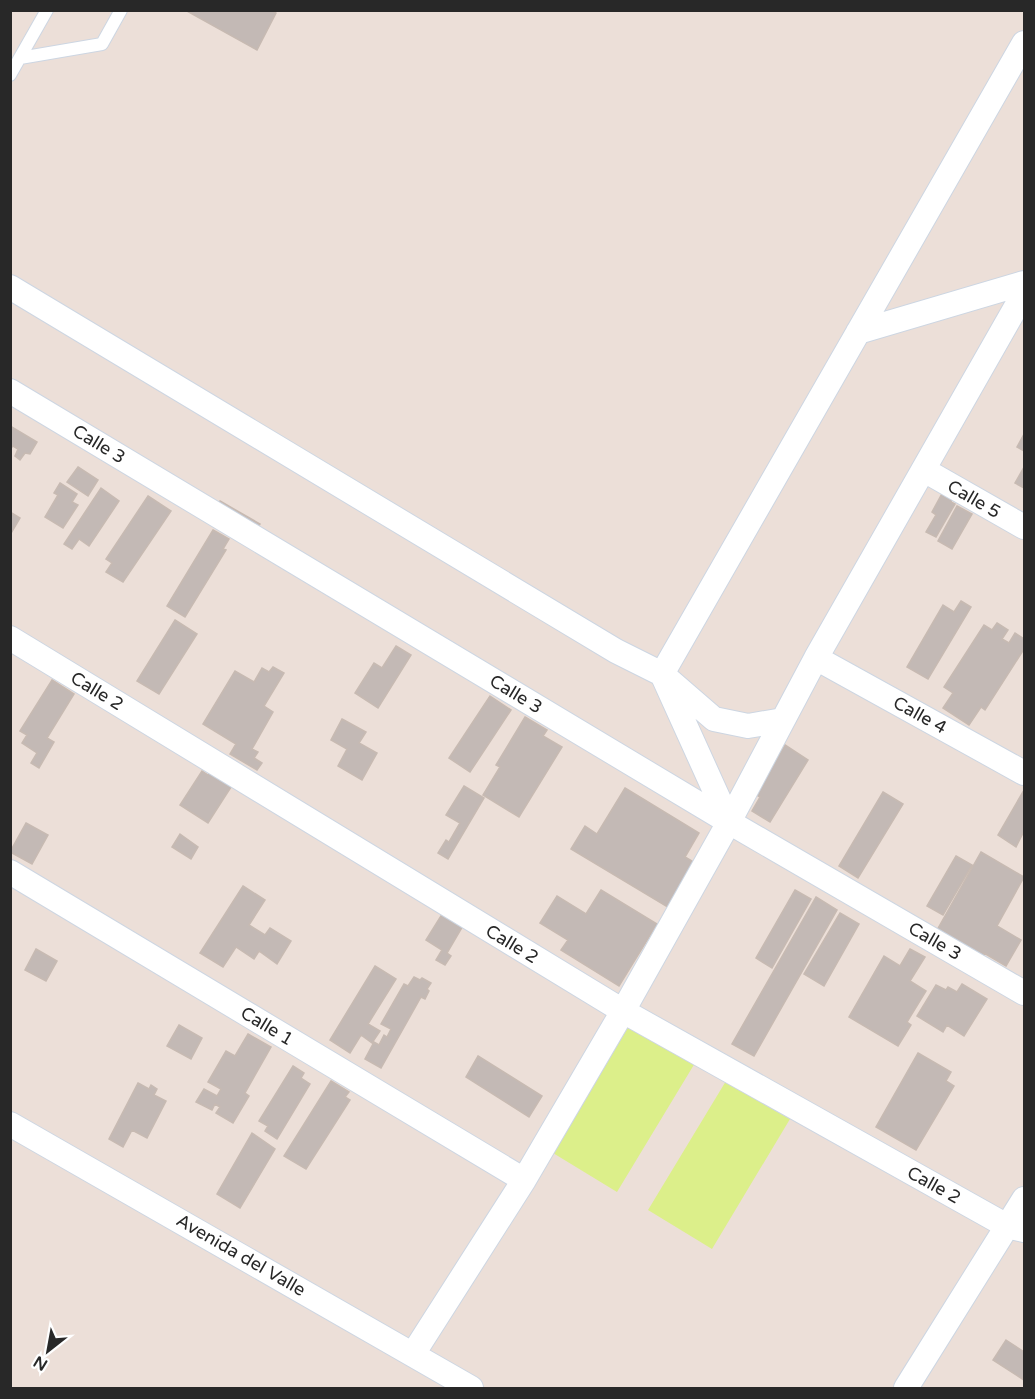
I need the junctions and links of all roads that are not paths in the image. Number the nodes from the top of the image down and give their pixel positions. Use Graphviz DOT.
graph roads {
  1 [pos="47,10"];
  2 [pos="121,10"];
  3 [pos="1024,43"];
  4 [pos="20,58"];
  5 [pos="10,75"];
  6 [pos="1024,283"];
  7 [pos="10,287"];
  8 [pos="1024,293"];
  9 [pos="858,332"];
  10 [pos="10,391"];
  11 [pos="924,470"];
  12 [pos="1024,527"];
  13 [pos="10,638"];
  14 [pos="816,658"];
  15 [pos="662,674"];
  16 [pos="783,720"];
  17 [pos="1024,772"];
  18 [pos="729,822"];
  19 [pos="10,872"];
  20 [pos="1024,993"];
  21 [pos="623,1011"];
  22 [pos="10,1124"];
  23 [pos="524,1180"];
  24 [pos="1024,1199"];
  25 [pos="1016,1228"];
  26 [pos="413,1354"];
  27 [pos="471,1389"];
  28 [pos="906,1389"];
  1 -- 4 [label="lane"];
  2 -- 4 [label="lane"];
  3 -- 9 [label="street"];
  4 -- 5 [label="lane"];
  6 -- 9 [label="street"];
  7 -- 15 [label="street"];
  8 -- 11 [label="street"];
  9 -- 15 [label="street"];
  10 -- 18 [label="street, Calle 3"];
  11 -- 12 [label="street, Calle 5"];
  11 -- 14 [label="street"];
  13 -- 21 [label="street, Calle 2"];
  14 -- 16 [label="street"];
  14 -- 17 [label="street, Calle 4"];
  15 -- 16 [label="street"];
  15 -- 18 [label="street"];
  16 -- 18 [label="street"];
  18 -- 20 [label="street, Calle 3"];
  18 -- 21 [label="street"];
  19 -- 23 [label="street, Calle 1"];
  21 -- 23 [label="street"];
  21 -- 25 [label="street, Calle 2"];
  22 -- 26 [label="street, Avenida del Valle"];
  23 -- 26 [label="street"];
  24 -- 25 [label="street"];
  25 -- 28 [label="street"];
  26 -- 27 [label="street, Avenida del Valle"];
}
